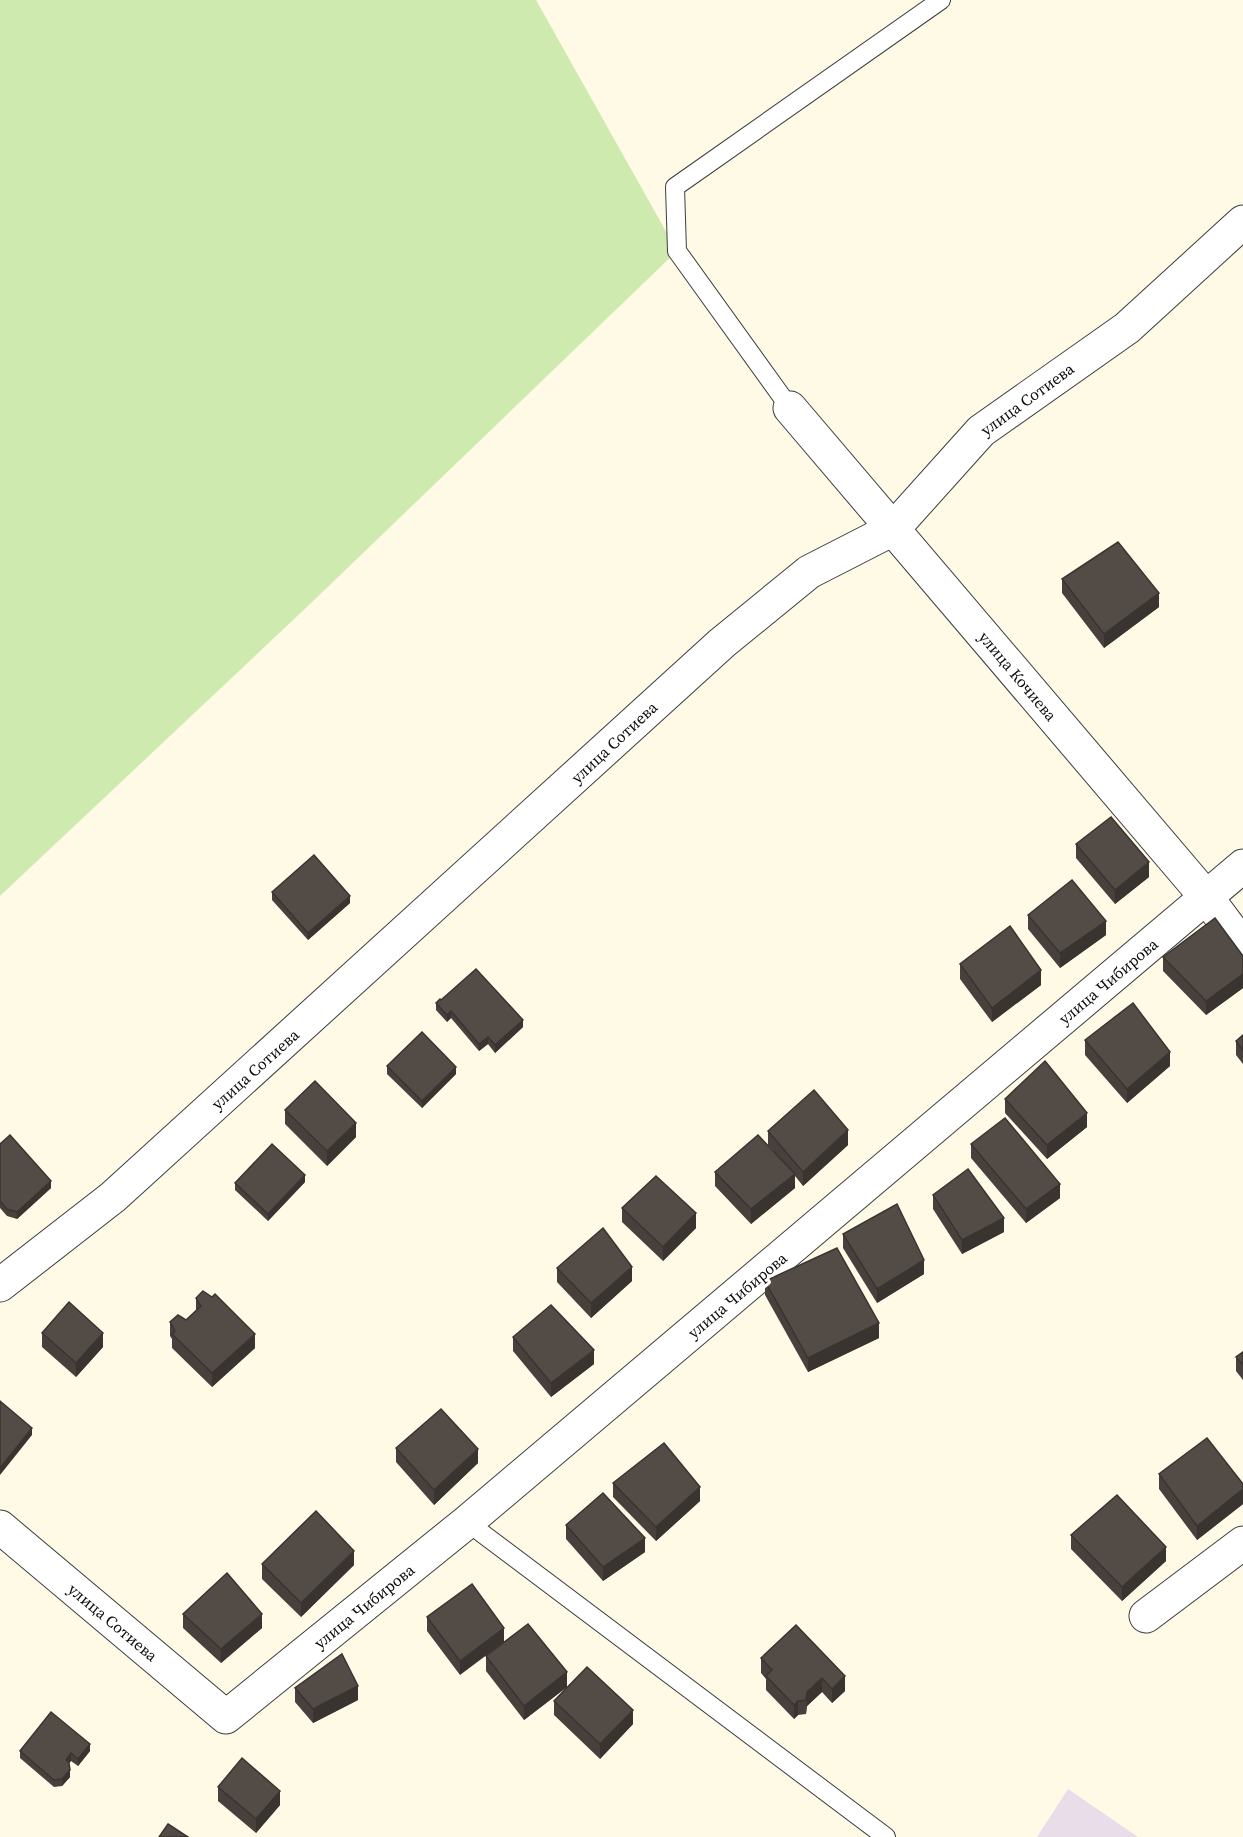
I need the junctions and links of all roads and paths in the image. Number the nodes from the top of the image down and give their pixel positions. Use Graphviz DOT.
graph roads {
  1 [pos="941,0"];
  2 [pos="1243,222"];
  3 [pos="790,408"];
  4 [pos="893,528"];
  5 [pos="1243,866"];
  6 [pos="1207,898"];
  7 [pos="1243,946"];
  8 [pos="0,1285"];
  9 [pos="467,1522"];
  10 [pos="0,1527"];
  11 [pos="1243,1542"];
  12 [pos="1146,1616"];
  13 [pos="226,1717"];
  14 [pos="886,1837"];
  1 -- 3 [label="lane"];
  2 -- 4 [label="street, улица Сотиева"];
  3 -- 4 [label="street, улица Кочиева"];
  4 -- 6 [label="street, улица Кочиева"];
  4 -- 8 [label="street, улица Сотиева"];
  5 -- 6 [label="street, улица Чибирова"];
  6 -- 7 [label="street, улица Кочиева"];
  6 -- 9 [label="street, улица Чибирова"];
  9 -- 13 [label="street, улица Чибирова"];
  9 -- 14 [label="lane"];
  10 -- 13 [label="street, улица Сотиева"];
  11 -- 12 [label="street"];
}
